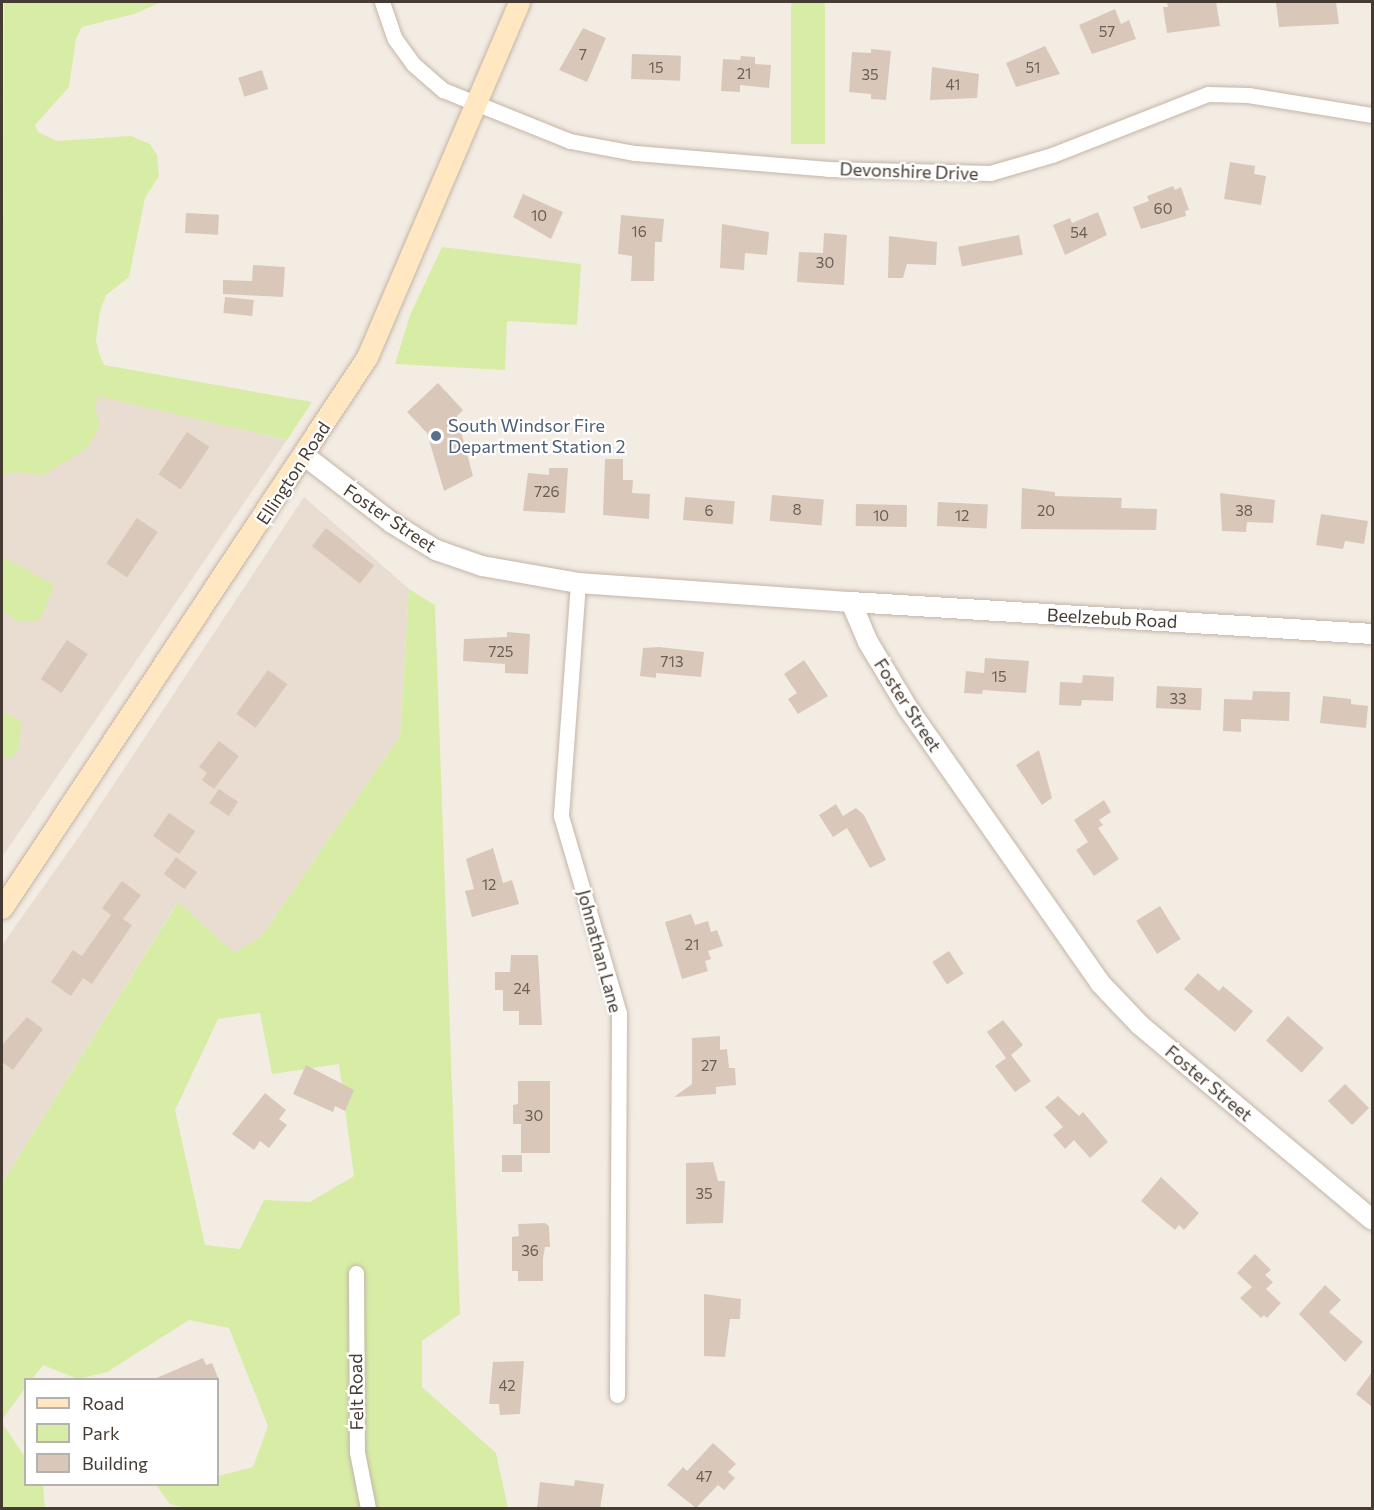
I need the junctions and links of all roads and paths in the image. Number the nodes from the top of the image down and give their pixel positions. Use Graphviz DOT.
graph roads {
  1 [pos="382,2"];
  2 [pos="519,2"];
  3 [pos="474,104"];
  4 [pos="1372,115"];
  5 [pos="305,456"];
  6 [pos="578,583"];
  7 [pos="851,602"];
  8 [pos="1372,634"];
  9 [pos="2,908"];
  10 [pos="1372,1220"];
  11 [pos="356,1273"];
  12 [pos="617,1395"];
  13 [pos="368,1509"];
  1 -- 3 [label="street, Devonshire Drive"];
  2 -- 3 [label="main road, Ellington Road"];
  3 -- 4 [label="street, Devonshire Drive"];
  3 -- 5 [label="main road, Ellington Road"];
  5 -- 6 [label="street, Foster Street"];
  5 -- 9 [label="main road, Ellington Road"];
  6 -- 7 [label="street, Foster Street"];
  6 -- 12 [label="street, Johnathan Lane"];
  7 -- 8 [label="street, Beelzebub Road"];
  7 -- 10 [label="street, Foster Street"];
  11 -- 13 [label="street, Felt Road"];
}
